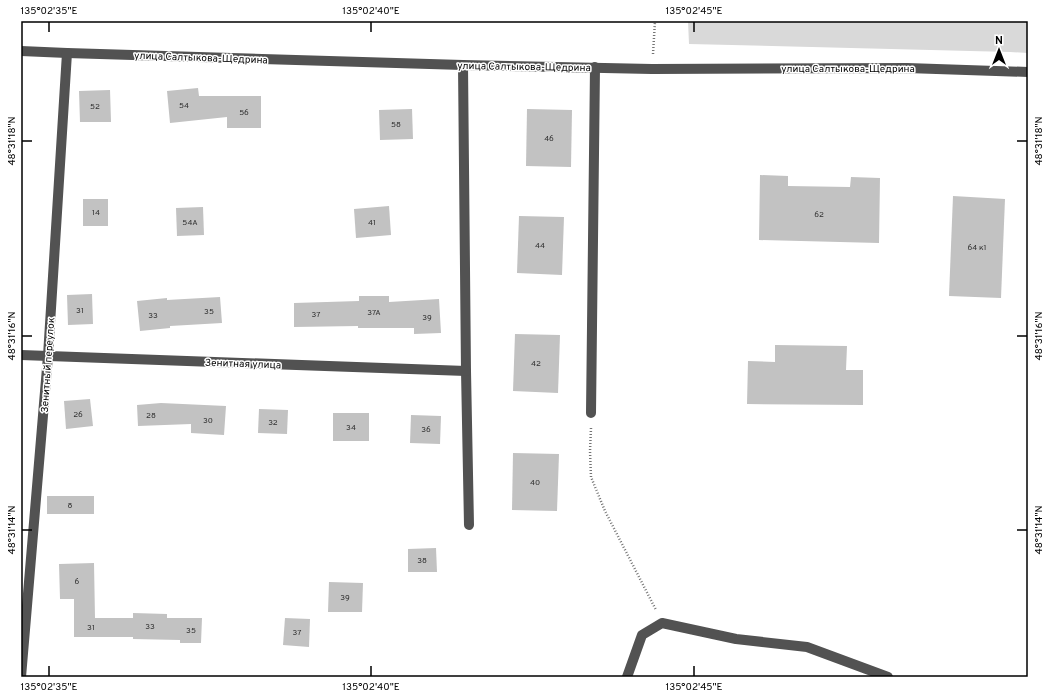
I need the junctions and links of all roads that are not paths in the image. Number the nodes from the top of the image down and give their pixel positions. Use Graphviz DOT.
graph roads {
  1 [pos="21,51"];
  2 [pos="67,53"];
  3 [pos="463,64"];
  4 [pos="595,67"];
  5 [pos="1028,72"];
  6 [pos="21,355"];
  7 [pos="48,356"];
  8 [pos="466,372"];
  9 [pos="591,414"];
  10 [pos="468,526"];
  11 [pos="21,677"];
  12 [pos="627,677"];
  13 [pos="888,677"];
  1 -- 2 [label="street, улица Салтыкова-Щедрина"];
  2 -- 3 [label="street, улица Салтыкова-Щедрина"];
  2 -- 7 [label="street, Зенитный переулок"];
  3 -- 4 [label="street, улица Салтыкова-Щедрина"];
  3 -- 8 [label="street"];
  4 -- 5 [label="street, улица Салтыкова-Щедрина"];
  4 -- 9 [label="street"];
  6 -- 7 [label="street, Зенитная улица"];
  7 -- 8 [label="street, Зенитная улица"];
  7 -- 11 [label="street, Зенитный переулок"];
  8 -- 10 [label="street"];
  12 -- 13 [label="street"];
}
